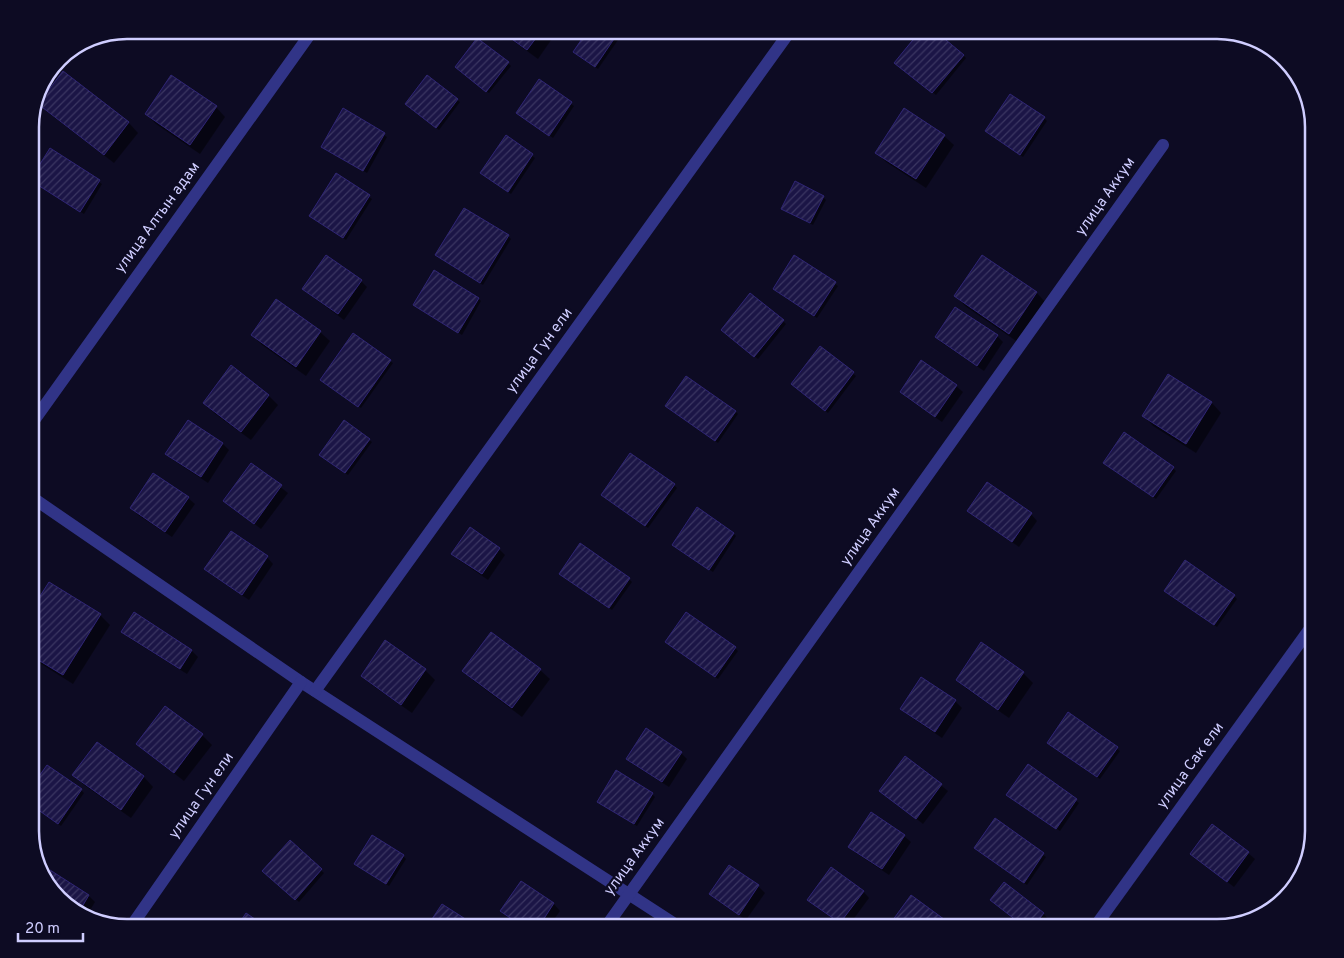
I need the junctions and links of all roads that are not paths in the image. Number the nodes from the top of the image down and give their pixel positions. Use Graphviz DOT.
graph roads {
  1 [pos="306,39"];
  2 [pos="785,39"];
  3 [pos="1163,145"];
  4 [pos="39,413"];
  5 [pos="39,502"];
  6 [pos="1305,635"];
  7 [pos="301,682"];
  8 [pos="315,691"];
  9 [pos="630,893"];
  10 [pos="136,919"];
  11 [pos="611,919"];
  12 [pos="667,919"];
  13 [pos="1100,919"];
  1 -- 4 [label="street, улица Алтын адам"];
  2 -- 8 [label="street, улица Гун ели"];
  3 -- 9 [label="street, улица Аккум"];
  5 -- 7 [label="street"];
  6 -- 13 [label="street, улица Сак ели"];
  7 -- 8 [label="street"];
  7 -- 10 [label="street, улица Гун ели"];
  8 -- 9 [label="street"];
  9 -- 11 [label="street, улица Аккум"];
  9 -- 12 [label="street"];
}
